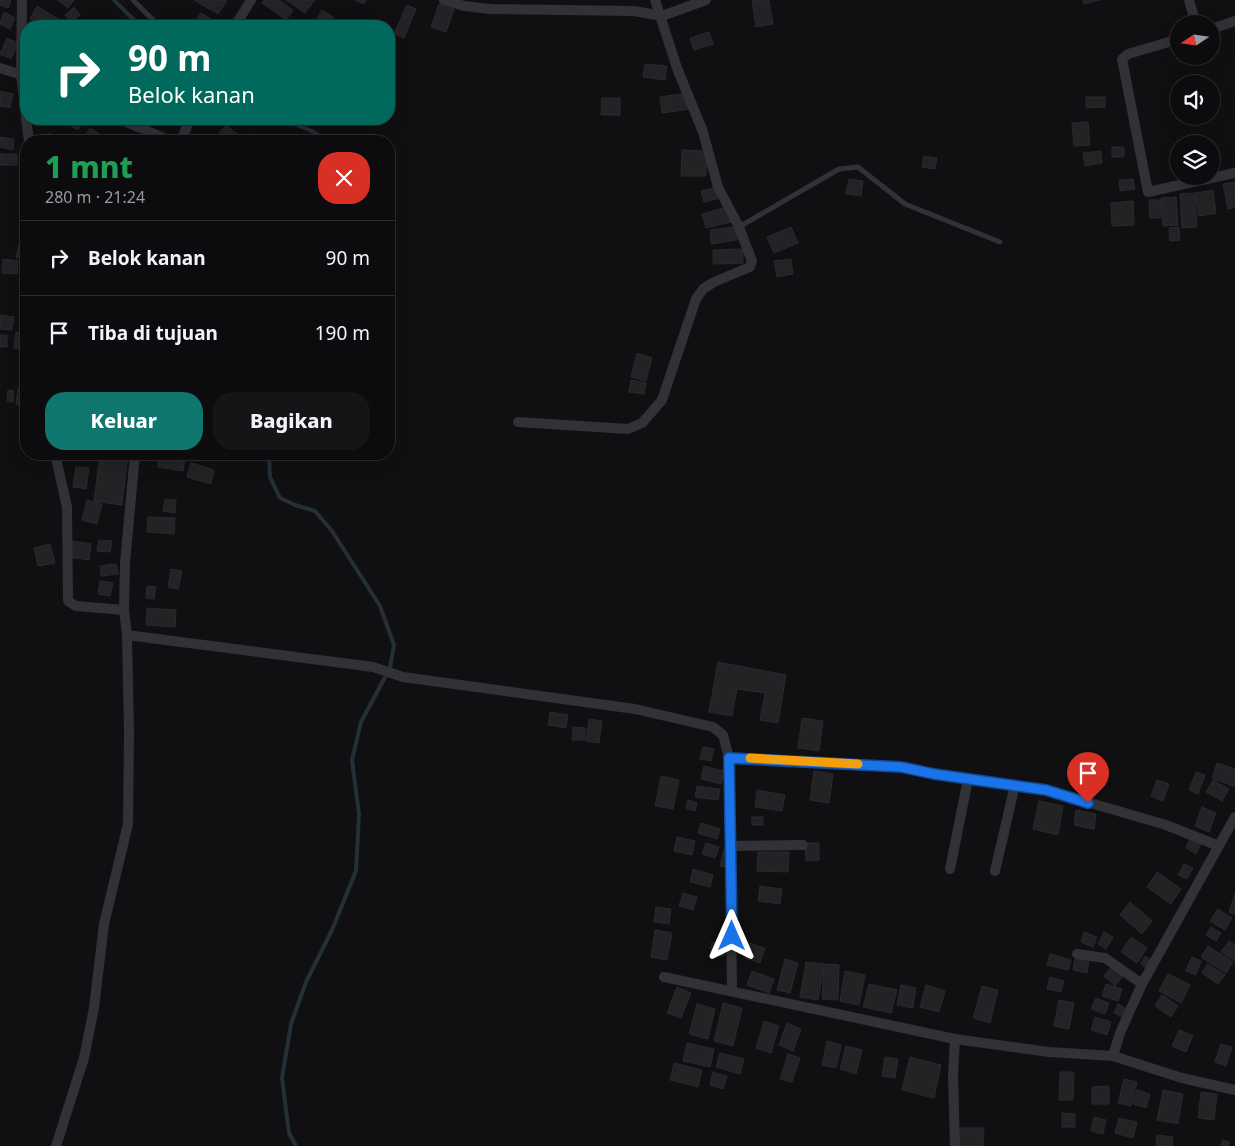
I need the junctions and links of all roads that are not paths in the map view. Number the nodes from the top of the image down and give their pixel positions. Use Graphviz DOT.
graph roads {
  1 [pos="22,0"];
  2 [pos="133,0"];
  3 [pos="251,0"];
  4 [pos="444,0"];
  5 [pos="654,0"];
  6 [pos="706,0"];
  7 [pos="1189,0"];
  8 [pos="1193,15"];
  9 [pos="662,16"];
  10 [pos="22,20"];
  11 [pos="153,20"];
  12 [pos="239,20"];
  13 [pos="1235,21"];
  14 [pos="1220,26"];
  15 [pos="1170,42"];
  16 [pos="0,68"];
  17 [pos="20,75"];
  18 [pos="133,125"];
  19 [pos="157,135"];
  20 [pos="1235,173"];
  21 [pos="739,226"];
  22 [pos="1000,242"];
  23 [pos="518,422"];
  24 [pos="56,460"];
  25 [pos="134,460"];
  26 [pos="124,610"];
  27 [pos="127,635"];
  28 [pos="729,758"];
  29 [pos="968,779"];
  30 [pos="1015,785"];
  31 [pos="1235,817"];
  32 [pos="803,845"];
  33 [pos="732,846"];
  34 [pos="1219,846"];
  35 [pos="950,869"];
  36 [pos="995,871"];
  37 [pos="1077,954"];
  38 [pos="664,977"];
  39 [pos="1142,984"];
  40 [pos="732,990"];
  41 [pos="955,1039"];
  42 [pos="1113,1056"];
  43 [pos="1235,1090"];
  44 [pos="56,1146"];
  45 [pos="954,1146"];
  1 -- 10 [label="street"];
  2 -- 11 [label="lane"];
  3 -- 12 [label="street"];
  4 -- 9 [label="street"];
  5 -- 9 [label="street"];
  6 -- 9 [label="street"];
  7 -- 8 [label="street"];
  9 -- 21 [label="street"];
  13 -- 14 [label="street"];
  15 -- 20 [label="street"];
  16 -- 17 [label="street"];
  18 -- 19 [label="street"];
  21 -- 22 [label="lane"];
  21 -- 23 [label="street"];
  24 -- 26 [label="street"];
  25 -- 26 [label="street"];
  26 -- 27 [label="street"];
  27 -- 28 [label="street"];
  27 -- 44 [label="street"];
  28 -- 29 [label="street"];
  28 -- 33 [label="street"];
  29 -- 30 [label="street"];
  29 -- 35 [label="street"];
  30 -- 34 [label="street"];
  30 -- 36 [label="street"];
  31 -- 34 [label="street"];
  32 -- 33 [label="street"];
  33 -- 40 [label="street"];
  34 -- 39 [label="street"];
  37 -- 39 [label="street"];
  38 -- 40 [label="street"];
  39 -- 42 [label="street"];
  40 -- 41 [label="street"];
  41 -- 42 [label="street"];
  41 -- 45 [label="street"];
  42 -- 43 [label="street"];
}
